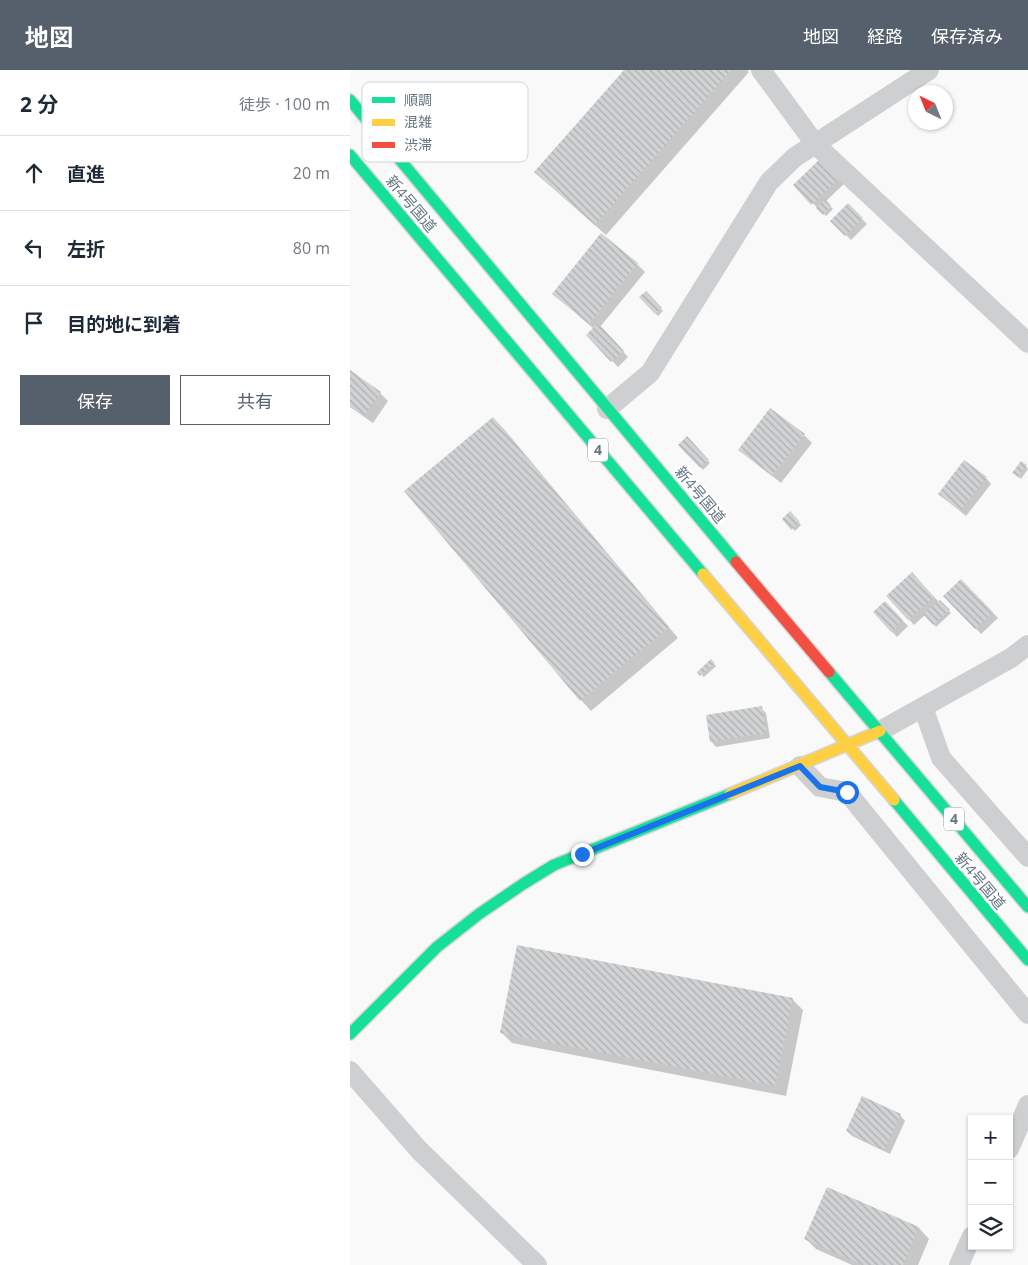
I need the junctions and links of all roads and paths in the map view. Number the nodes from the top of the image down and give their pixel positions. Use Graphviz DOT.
graph roads {
  1 [pos="761,70"];
  2 [pos="929,70"];
  3 [pos="350,100"];
  4 [pos="362,114"];
  5 [pos="816,145"];
  6 [pos="350,155"];
  7 [pos="402,162"];
  8 [pos="1028,343"];
  9 [pos="607,409"];
  10 [pos="1028,645"];
  11 [pos="923,707"];
  12 [pos="880,731"];
  13 [pos="846,746"];
  14 [pos="800,766"];
  15 [pos="1028,857"];
  16 [pos="1028,907"];
  17 [pos="1028,960"];
  18 [pos="1028,1014"];
  19 [pos="350,1034"];
  20 [pos="350,1071"];
  21 [pos="1028,1105"];
  22 [pos="1013,1139"];
  23 [pos="968,1245"];
  24 [pos="537,1265"];
  25 [pos="959,1265"];
  1 -- 5 [label="street"];
  2 -- 5 [label="street"];
  3 -- 4 [label="main road, 新4号国道 / 4"];
  5 -- 8 [label="street"];
  5 -- 9 [label="street"];
  6 -- 13 [label="main road, 新4号国道 / 4"];
  7 -- 9 [label="main road, 新4号国道 / 4"];
  9 -- 12 [label="main road, 新4号国道 / 4"];
  10 -- 11 [label="street"];
  11 -- 12 [label="street"];
  11 -- 15 [label="street"];
  12 -- 13 [label="main road"];
  12 -- 16 [label="main road, 新4号国道 / 4"];
  13 -- 14 [label="main road"];
  13 -- 17 [label="main road, 新4号国道 / 4"];
  14 -- 18 [label="street"];
  14 -- 19 [label="main road"];
  20 -- 24 [label="street"];
  21 -- 22 [label="street"];
  23 -- 25 [label="street"];
}
